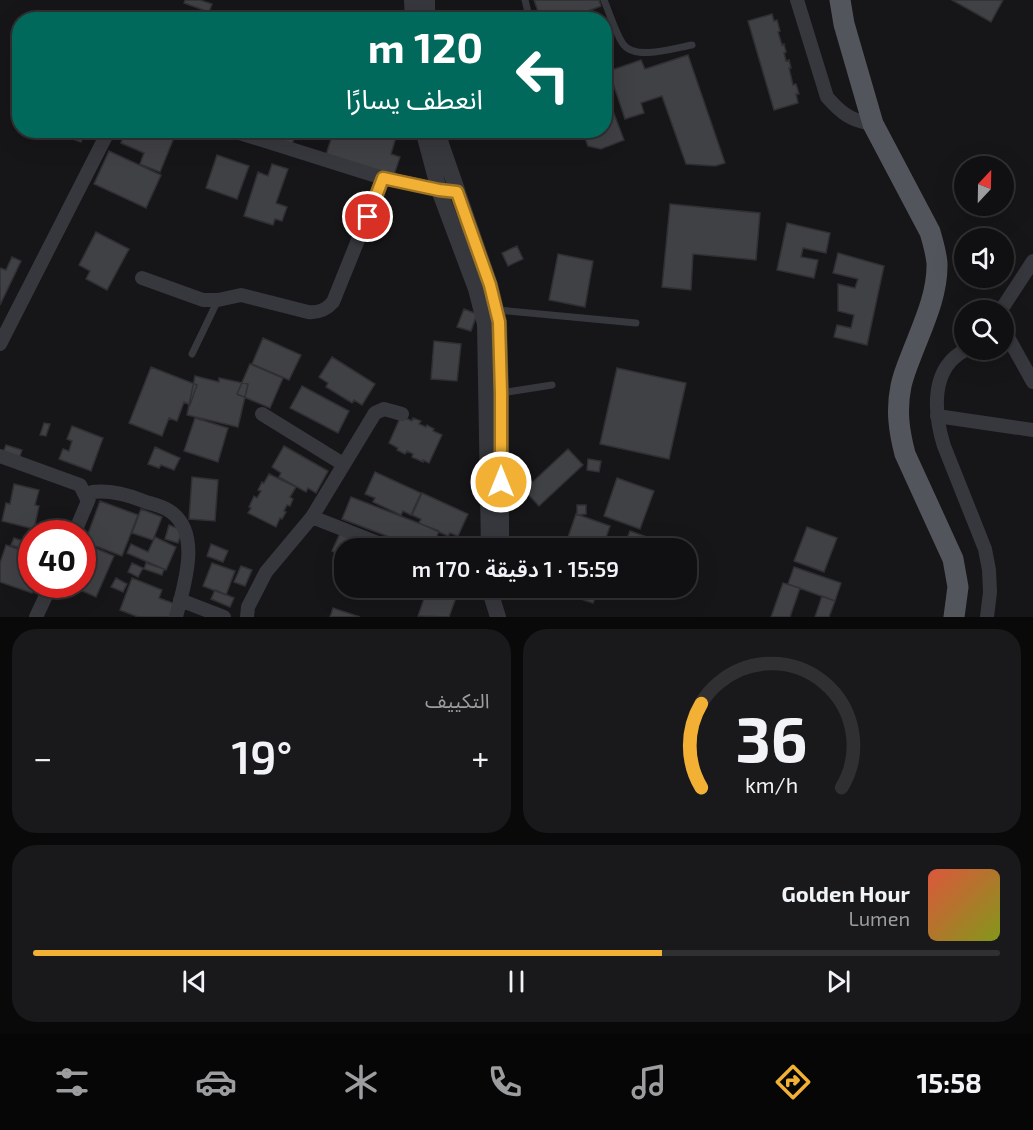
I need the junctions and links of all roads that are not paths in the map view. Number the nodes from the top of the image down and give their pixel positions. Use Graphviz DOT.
graph roads {
  1 [pos="797,0"];
  2 [pos="840,0"];
  3 [pos="612,18"];
  4 [pos="692,45"];
  5 [pos="873,124"];
  6 [pos="105,138"];
  7 [pos="256,138"];
  8 [pos="425,138"];
  9 [pos="440,138"];
  10 [pos="383,178"];
  11 [pos="439,190"];
  12 [pos="457,192"];
  13 [pos="1033,261"];
  14 [pos="142,278"];
  15 [pos="218,300"];
  16 [pos="1008,300"];
  17 [pos="489,311"];
  18 [pos="636,322"];
  19 [pos="0,344"];
  20 [pos="1014,348"];
  21 [pos="192,354"];
  22 [pos="954,359"];
  23 [pos="1033,382"];
  24 [pos="552,385"];
  25 [pos="501,393"];
  26 [pos="262,414"];
  27 [pos="402,414"];
  28 [pos="937,416"];
  29 [pos="1033,430"];
  30 [pos="0,456"];
  31 [pos="343,464"];
  32 [pos="88,501"];
  33 [pos="312,517"];
  34 [pos="80,520"];
  35 [pos="365,538"];
  36 [pos="489,538"];
  37 [pos="501,538"];
  38 [pos="45,598"];
  39 [pos="492,598"];
  40 [pos="501,598"];
  41 [pos="180,600"];
  42 [pos="36,617"];
  43 [pos="176,617"];
  44 [pos="224,617"];
  45 [pos="247,617"];
  46 [pos="498,617"];
  47 [pos="954,617"];
  48 [pos="987,617"];
  1 -- 5 [label="street"];
  2 -- 5 [label="main road"];
  3 -- 4 [label="lane"];
  5 -- 47 [label="main road"];
  6 -- 19 [label="street"];
  7 -- 10 [label="street"];
  8 -- 11 [label="street"];
  9 -- 12 [label="street"];
  10 -- 11 [label="street"];
  10 -- 15 [label="street"];
  11 -- 12 [label="street"];
  11 -- 17 [label="street"];
  12 -- 17 [label="street"];
  13 -- 16 [label="street"];
  14 -- 15 [label="street"];
  15 -- 21 [label="lane"];
  17 -- 18 [label="lane"];
  17 -- 25 [label="street"];
  17 -- 36 [label="street"];
  20 -- 23 [label="street"];
  22 -- 28 [label="street"];
  24 -- 25 [label="lane"];
  25 -- 37 [label="street"];
  26 -- 31 [label="street"];
  27 -- 31 [label="street"];
  28 -- 29 [label="street"];
  28 -- 48 [label="street"];
  30 -- 32 [label="street"];
  31 -- 33 [label="street"];
  32 -- 34 [label="street"];
  32 -- 41 [label="street"];
  33 -- 35 [label="street"];
  33 -- 45 [label="street"];
  38 -- 42 [label="street"];
  39 -- 46 [label="street"];
  40 -- 46 [label="street"];
  41 -- 43 [label="street"];
  41 -- 44 [label="street"];
}
